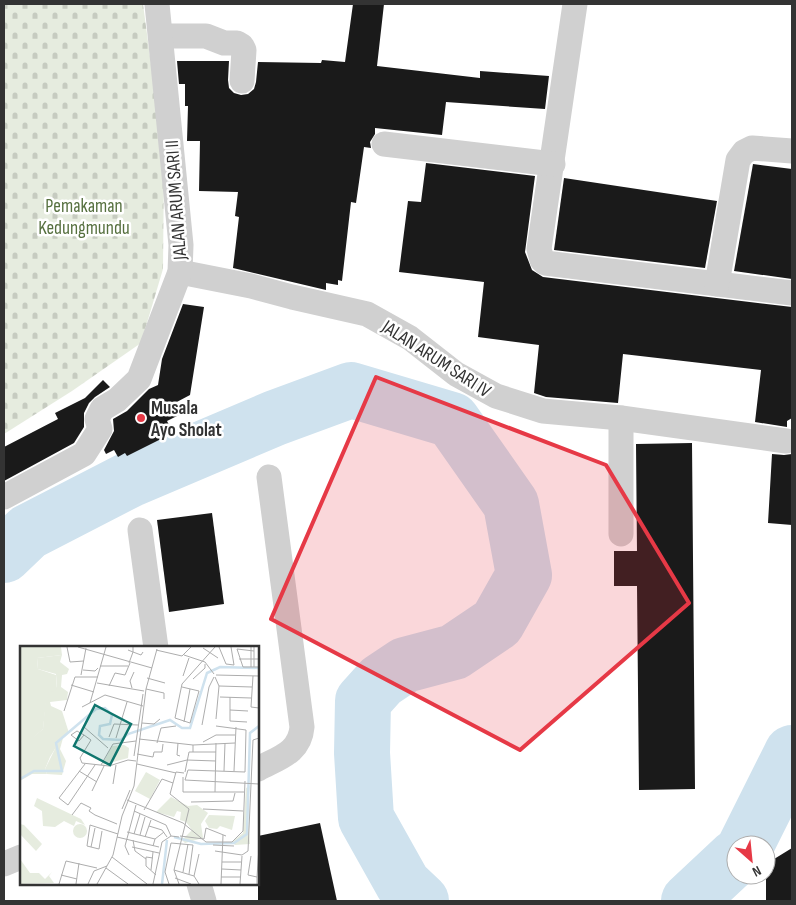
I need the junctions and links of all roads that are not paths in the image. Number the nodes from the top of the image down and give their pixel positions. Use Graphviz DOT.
graph roads {
  1 [pos="157,4"];
  2 [pos="575,4"];
  3 [pos="161,36"];
  4 [pos="242,81"];
  5 [pos="384,144"];
  6 [pos="792,151"];
  7 [pos="553,164"];
  8 [pos="180,272"];
  9 [pos="717,284"];
  10 [pos="792,293"];
  11 [pos="621,418"];
  12 [pos="786,441"];
  13 [pos="269,477"];
  14 [pos="4,497"];
  15 [pos="140,530"];
  16 [pos="621,534"];
  17 [pos="156,646"];
  18 [pos="259,768"];
  19 [pos="20,857"];
  20 [pos="4,864"];
  21 [pos="199,885"];
  22 [pos="204,901"];
  1 -- 3 [label="street, JALAN ARUM SARI II"];
  2 -- 7 [label="street"];
  3 -- 4 [label="street"];
  3 -- 8 [label="street, JALAN ARUM SARI II"];
  5 -- 7 [label="street"];
  6 -- 9 [label="street"];
  7 -- 9 [label="street"];
  8 -- 11 [label="street, JALAN ARUM SARI IV"];
  8 -- 14 [label="street, JALAN ARUM SARI II"];
  9 -- 10 [label="street"];
  11 -- 12 [label="street, JALAN ARUM SARI IV"];
  11 -- 16 [label="street"];
  13 -- 18 [label="street"];
  15 -- 17 [label="street"];
  19 -- 20 [label="street"];
  21 -- 22 [label="street"];
}
